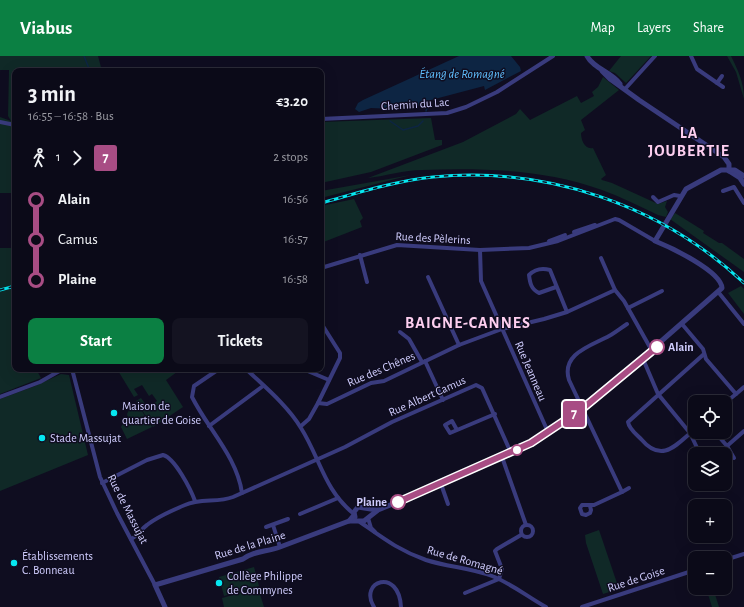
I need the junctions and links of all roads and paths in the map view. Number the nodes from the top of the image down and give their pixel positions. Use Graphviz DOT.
graph roads {
  1 [pos="553,56"];
  2 [pos="587,56"];
  3 [pos="655,56"];
  4 [pos="691,56"];
  5 [pos="546,58"];
  6 [pos="722,76"];
  7 [pos="718,83"];
  8 [pos="623,88"];
  9 [pos="723,88"];
  10 [pos="324,119"];
  11 [pos="0,122"];
  12 [pos="12,124"];
  13 [pos="729,170"];
  14 [pos="744,176"];
  15 [pos="744,184"];
  16 [pos="722,192"];
  17 [pos="680,196"];
  18 [pos="653,197"];
  19 [pos="744,203"];
  20 [pos="655,241"];
  21 [pos="480,250"];
  22 [pos="360,255"];
  23 [pos="601,258"];
  24 [pos="324,267"];
  25 [pos="428,277"];
  26 [pos="367,282"];
  27 [pos="556,286"];
  28 [pos="615,290"];
  29 [pos="720,290"];
  30 [pos="662,291"];
  31 [pos="628,308"];
  32 [pos="567,312"];
  33 [pos="627,324"];
  34 [pos="682,324"];
  35 [pos="744,324"];
  36 [pos="324,328"];
  37 [pos="502,329"];
  38 [pos="400,332"];
  39 [pos="458,346"];
  40 [pos="652,351"];
  41 [pos="704,354"];
  42 [pos="643,359"];
  43 [pos="423,362"];
  44 [pos="58,372"];
  45 [pos="73,372"];
  46 [pos="215,372"];
  47 [pos="249,372"];
  48 [pos="310,372"];
  49 [pos="328,380"];
  50 [pos="263,386"];
  51 [pos="744,387"];
  52 [pos="658,394"];
  53 [pos="736,394"];
  54 [pos="0,397"];
  55 [pos="732,398"];
  56 [pos="443,400"];
  57 [pos="318,403"];
  58 [pos="582,409"];
  59 [pos="494,414"];
  60 [pos="208,426"];
  61 [pos="300,426"];
  62 [pos="458,430"];
  63 [pos="688,431"];
  64 [pos="744,431"];
  65 [pos="548,432"];
  66 [pos="688,435"];
  67 [pos="721,439"];
  68 [pos="727,446"];
  69 [pos="511,453"];
  70 [pos="502,457"];
  71 [pos="734,458"];
  72 [pos="316,460"];
  73 [pos="102,483"];
  74 [pos="441,484"];
  75 [pos="629,488"];
  76 [pos="622,492"];
  77 [pos="242,493"];
  78 [pos="338,498"];
  79 [pos="195,501"];
  80 [pos="448,504"];
  81 [pos="345,505"];
  82 [pos="590,506"];
  83 [pos="358,507"];
  84 [pos="367,509"];
  85 [pos="378,510"];
  86 [pos="300,514"];
  87 [pos="354,515"];
  88 [pos="368,517"];
  89 [pos="288,519"];
  90 [pos="349,521"];
  91 [pos="359,521"];
  92 [pos="273,525"];
  93 [pos="526,525"];
  94 [pos="266,528"];
  95 [pos="522,535"];
  96 [pos="379,536"];
  97 [pos="131,539"];
  98 [pos="280,547"];
  99 [pos="744,554"];
  100 [pos="732,558"];
  101 [pos="688,572"];
  102 [pos="499,579"];
  103 [pos="155,585"];
  104 [pos="465,593"];
  105 [pos="165,607"];
  106 [pos="374,607"];
  107 [pos="400,607"];
  108 [pos="545,607"];
  109 [pos="582,607"];
  1 -- 5 [label="street, Chemin du Lac"];
  2 -- 8 [label="street"];
  3 -- 8 [label="street"];
  4 -- 7 [label="street"];
  5 -- 10 [label="street, Chemin du Lac"];
  6 -- 7 [label="street"];
  7 -- 9 [label="street"];
  8 -- 13 [label="street"];
  11 -- 12 [label="street"];
  13 -- 14 [label="street"];
  13 -- 15 [label="street"];
  13 -- 17 [label="street"];
  16 -- 19 [label="street"];
  17 -- 18 [label="street"];
  17 -- 20 [label="street"];
  20 -- 21 [label="street, Rue des Pèlerins"];
  20 -- 29 [label="street"];
  21 -- 22 [label="street, Rue des Pèlerins"];
  21 -- 37 [label="street, Rue Jeanneau"];
  22 -- 24 [label="street, Rue des Pèlerins"];
  22 -- 26 [label="street"];
  23 -- 28 [label="street"];
  25 -- 39 [label="street"];
  27 -- 27 [label="street"];
  27 -- 32 [label="street"];
  28 -- 31 [label="street"];
  28 -- 32 [label="street, Rue des Chênes"];
  29 -- 34 [label="street"];
  29 -- 35 [label="street"];
  30 -- 31 [label="street"];
  31 -- 40 [label="street"];
  32 -- 37 [label="street, Rue des Chênes"];
  33 -- 58 [label="street"];
  34 -- 40 [label="street"];
  34 -- 41 [label="street"];
  36 -- 49 [label="street"];
  37 -- 39 [label="street, Rue des Chênes"];
  37 -- 65 [label="street, Rue Jeanneau"];
  38 -- 43 [label="street"];
  39 -- 43 [label="street, Rue des Chênes"];
  40 -- 42 [label="street"];
  41 -- 52 [label="street"];
  41 -- 53 [label="street"];
  42 -- 52 [label="street"];
  42 -- 58 [label="street"];
  43 -- 56 [label="street"];
  43 -- 57 [label="street, Rue des Chênes"];
  44 -- 54 [label="street"];
  45 -- 73 [label="street, Rue de Massujat"];
  46 -- 60 [label="street"];
  47 -- 50 [label="street"];
  48 -- 49 [label="street"];
  49 -- 57 [label="street"];
  50 -- 60 [label="street"];
  50 -- 61 [label="street"];
  51 -- 53 [label="street"];
  52 -- 63 [label="street"];
  52 -- 66 [label="street"];
  53 -- 55 [label="street"];
  56 -- 59 [label="street, Rue Albert Camus"];
  56 -- 72 [label="street, Rue Albert Camus"];
  57 -- 61 [label="street"];
  58 -- 65 [label="street"];
  58 -- 76 [label="street"];
  59 -- 62 [label="street"];
  59 -- 69 [label="street, Rue Albert Camus"];
  60 -- 77 [label="street"];
  61 -- 72 [label="street"];
  64 -- 68 [label="street"];
  65 -- 69 [label="street"];
  67 -- 68 [label="street"];
  68 -- 71 [label="street"];
  69 -- 70 [label="street"];
  70 -- 74 [label="street"];
  70 -- 93 [label="street"];
  72 -- 77 [label="street, Rue Albert Camus"];
  72 -- 78 [label="street"];
  73 -- 79 [label="street"];
  73 -- 97 [label="street, Rue de Massujat"];
  74 -- 80 [label="street"];
  74 -- 85 [label="street"];
  75 -- 76 [label="street"];
  76 -- 82 [label="street"];
  77 -- 79 [label="street, Rue Albert Camus"];
  78 -- 81 [label="street"];
  78 -- 86 [label="street"];
  79 -- 97 [label="street"];
  81 -- 83 [label="street"];
  81 -- 87 [label="street"];
  83 -- 84 [label="street"];
  83 -- 87 [label="street"];
  84 -- 85 [label="street"];
  84 -- 88 [label="street"];
  85 -- 88 [label="street"];
  87 -- 90 [label="street, Rue de la Plaine"];
  87 -- 91 [label="street"];
  88 -- 91 [label="street"];
  88 -- 96 [label="street, Rue de Romagné"];
  89 -- 92 [label="street"];
  90 -- 91 [label="street, Rue de la Plaine"];
  90 -- 98 [label="street, Rue de la Plaine"];
  91 -- 96 [label="street, Rue de Romagné"];
  92 -- 94 [label="street"];
  92 -- 98 [label="street"];
  93 -- 95 [label="street"];
  93 -- 95 [label="street"];
  95 -- 102 [label="street"];
  96 -- 102 [label="street, Rue de Romagné"];
  97 -- 103 [label="street, Rue de Massujat"];
  98 -- 103 [label="street, Rue de la Plaine"];
  99 -- 100 [label="street"];
  101 -- 109 [label="street, Rue de Goise"];
  102 -- 104 [label="street"];
  102 -- 108 [label="street, Rue de Romagné"];
  103 -- 105 [label="street, Rue de Massujat"];
  106 -- 107 [label="street"];
}
